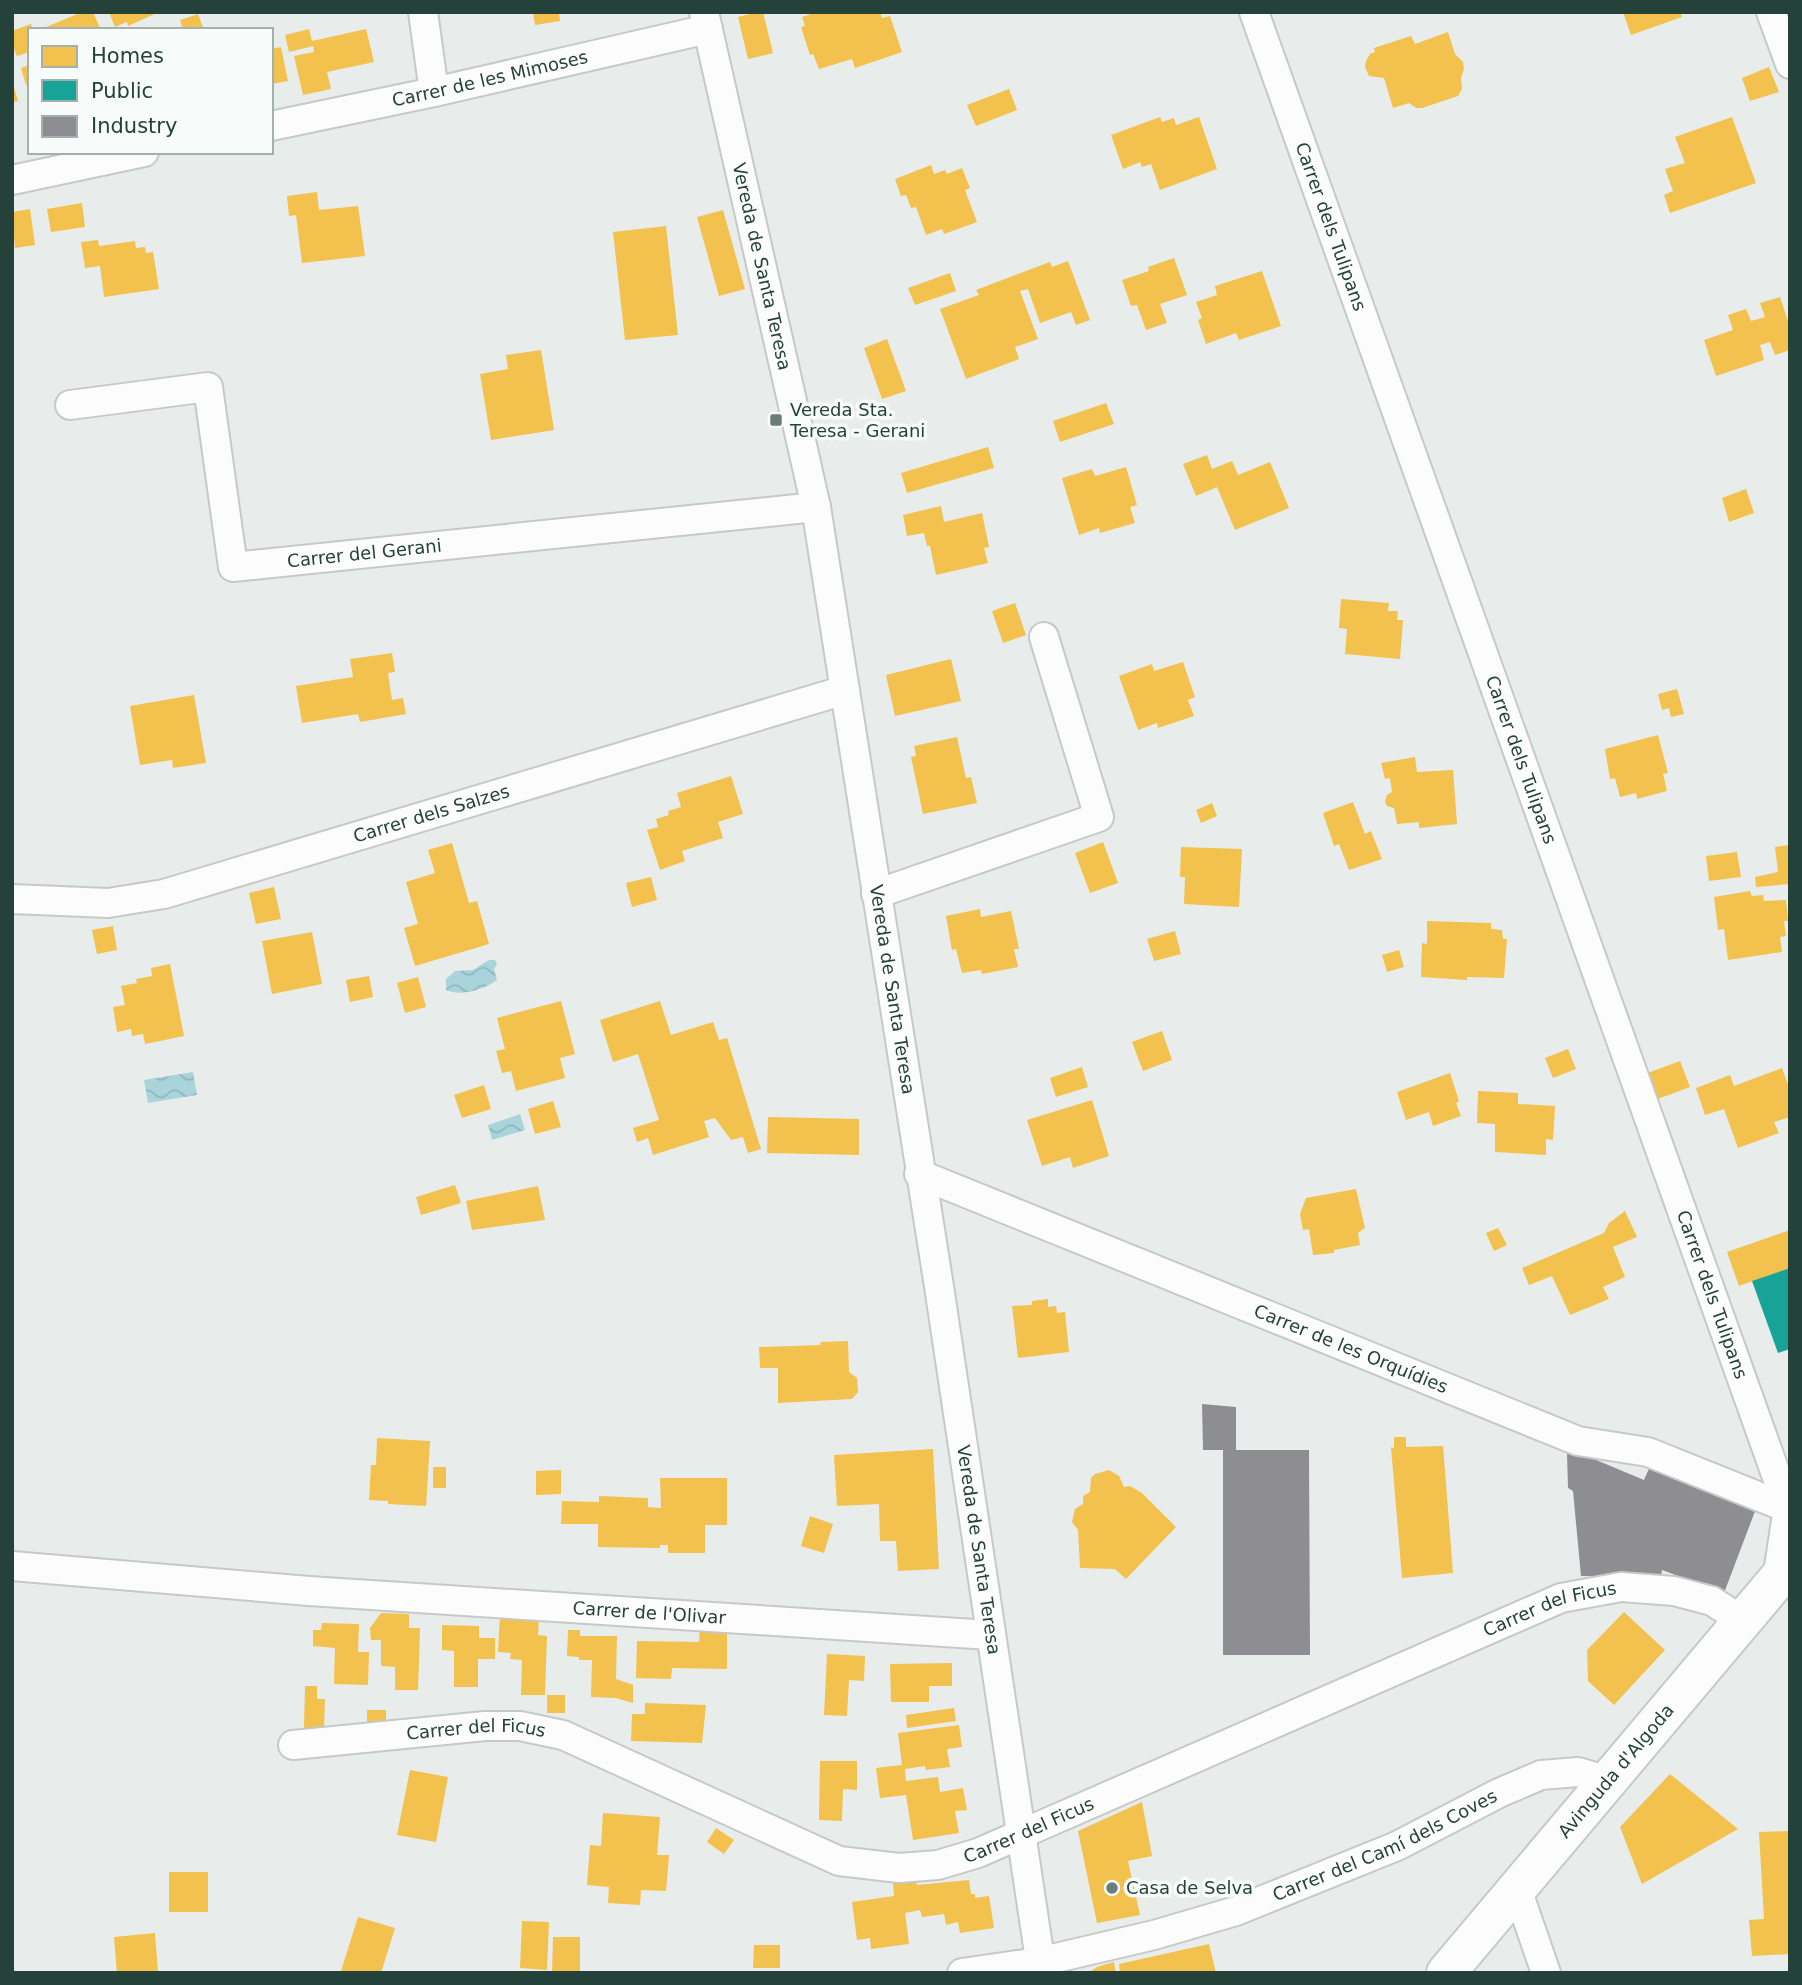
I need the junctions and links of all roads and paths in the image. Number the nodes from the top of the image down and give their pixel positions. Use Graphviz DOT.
graph roads {
  1 [pos="423,12"];
  2 [pos="1254,12"];
  3 [pos="1771,12"];
  4 [pos="706,20"];
  5 [pos="1790,64"];
  6 [pos="434,92"];
  7 [pos="273,126"];
  8 [pos="135,154"];
  9 [pos="12,180"];
  10 [pos="70,405"];
  11 [pos="816,507"];
  12 [pos="1044,637"];
  13 [pos="845,690"];
  14 [pos="876,894"];
  15 [pos="12,899"];
  16 [pos="919,1174"];
  17 [pos="1789,1508"];
  18 [pos="12,1566"];
  19 [pos="1783,1576"];
  20 [pos="1743,1621"];
  21 [pos="990,1635"];
  22 [pos="293,1745"];
  23 [pos="1608,1781"];
  24 [pos="1020,1833"];
  25 [pos="1517,1889"];
  26 [pos="1040,1967"];
  27 [pos="962,1973"];
  28 [pos="1446,1973"];
  29 [pos="1546,1973"];
  1 -- 6 [label="street"];
  2 -- 17 [label="street, Carrer dels Tulipans"];
  3 -- 5 [label="street"];
  4 -- 6 [label="street, Carrer de les Mimoses"];
  4 -- 11 [label="street, Vereda de Santa Teresa"];
  6 -- 7 [label="street, Carrer de les Mimoses"];
  8 -- 9 [label="street"];
  10 -- 11 [label="street, Carrer del Gerani"];
  11 -- 13 [label="street, Vereda de Santa Teresa"];
  12 -- 14 [label="street"];
  13 -- 14 [label="street, Vereda de Santa Teresa"];
  13 -- 15 [label="street, Carrer dels Salzes"];
  14 -- 16 [label="street, Vereda de Santa Teresa"];
  16 -- 17 [label="street, Carrer de les Orquídies"];
  16 -- 21 [label="street, Vereda de Santa Teresa"];
  17 -- 19 [label="street, Carrer dels Tulipans"];
  18 -- 21 [label="street, Carrer de l'Olivar"];
  19 -- 20 [label="street, Avinguda d'Algoda"];
  20 -- 23 [label="street, Avinguda d'Algoda"];
  20 -- 24 [label="street, Carrer del Ficus"];
  21 -- 24 [label="street, Vereda de Santa Teresa"];
  22 -- 24 [label="street, Carrer del Ficus"];
  23 -- 25 [label="street, Avinguda d'Algoda"];
  23 -- 26 [label="street, Carrer del Camí dels Coves"];
  24 -- 26 [label="street, Vereda de Santa Teresa"];
  25 -- 28 [label="street, Avinguda d'Algoda"];
  25 -- 29 [label="street"];
  26 -- 27 [label="street, Carrer del Camí dels Coves"];
}
